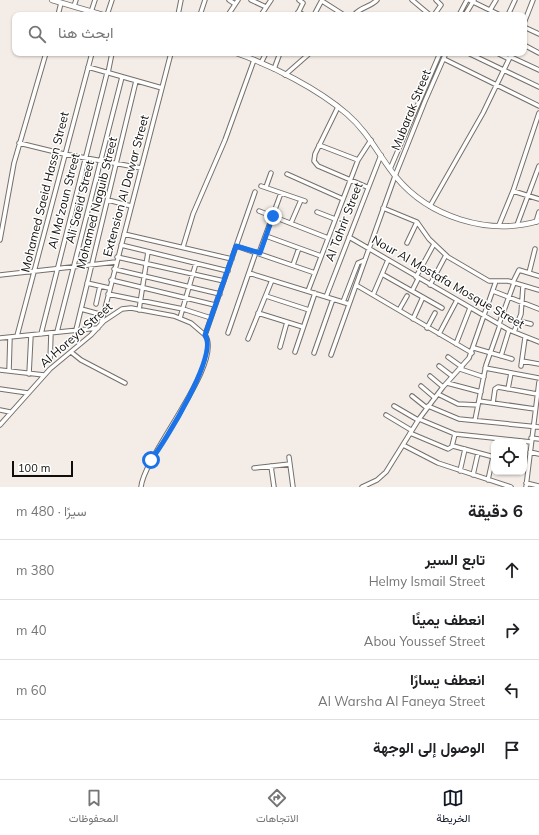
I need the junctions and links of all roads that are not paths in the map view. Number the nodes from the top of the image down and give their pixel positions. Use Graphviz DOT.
graph roads {
  1 [pos="52,0"];
  2 [pos="76,0"];
  3 [pos="95,0"];
  4 [pos="112,0"];
  5 [pos="181,0"];
  6 [pos="206,0"];
  7 [pos="229,0"];
  8 [pos="238,0"];
  9 [pos="251,0"];
  10 [pos="271,0"];
  11 [pos="299,0"];
  12 [pos="371,0"];
  13 [pos="412,0"];
  14 [pos="436,0"];
  15 [pos="471,0"];
  16 [pos="496,0"];
  17 [pos="515,0"];
  18 [pos="534,0"];
  19 [pos="322,1"];
  20 [pos="376,1"];
  21 [pos="61,3"];
  22 [pos="235,4"];
  23 [pos="74,6"];
  24 [pos="266,7"];
  25 [pos="490,10"];
  26 [pos="59,12"];
  27 [pos="91,12"];
  28 [pos="108,12"];
  29 [pos="179,12"];
  30 [pos="201,12"];
  31 [pos="230,12"];
  32 [pos="263,12"];
  33 [pos="299,12"];
  34 [pos="316,12"];
  35 [pos="339,12"];
  36 [pos="357,12"];
  37 [pos="426,12"];
  38 [pos="436,12"];
  39 [pos="463,12"];
  40 [pos="494,12"];
  41 [pos="509,12"];
  42 [pos="527,16"];
  43 [pos="527,29"];
  44 [pos="539,34"];
  45 [pos="527,47"];
  46 [pos="539,53"];
  47 [pos="45,56"];
  48 [pos="91,56"];
  49 [pos="111,56"];
  50 [pos="170,56"];
  51 [pos="246,56"];
  52 [pos="265,56"];
  53 [pos="279,56"];
  54 [pos="307,56"];
  55 [pos="439,56"];
  56 [pos="445,56"];
  57 [pos="474,56"];
  58 [pos="511,56"];
  59 [pos="444,59"];
  60 [pos="254,60"];
  61 [pos="261,64"];
  62 [pos="88,67"];
  63 [pos="274,69"];
  64 [pos="539,70"];
  65 [pos="504,71"];
  66 [pos="107,73"];
  67 [pos="285,75"];
  68 [pos="122,77"];
  69 [pos="136,81"];
  70 [pos="496,86"];
  71 [pos="539,87"];
  72 [pos="162,88"];
  73 [pos="418,99"];
  74 [pos="424,101"];
  75 [pos="539,106"];
  76 [pos="338,107"];
  77 [pos="539,113"];
  78 [pos="372,140"];
  79 [pos="19,143"];
  80 [pos="319,145"];
  81 [pos="64,154"];
  82 [pos="381,155"];
  83 [pos="85,158"];
  84 [pos="358,160"];
  85 [pos="100,161"];
  86 [pos="118,162"];
  87 [pos="539,166"];
  88 [pos="142,168"];
  89 [pos="390,169"];
  90 [pos="271,173"];
  91 [pos="287,174"];
  92 [pos="395,176"];
  93 [pos="350,180"];
  94 [pos="261,186"];
  95 [pos="367,187"];
  96 [pos="266,188"];
  97 [pos="513,191"];
  98 [pos="255,192"];
  99 [pos="281,193"];
  100 [pos="528,196"];
  101 [pos="343,199"];
  102 [pos="539,199"];
  103 [pos="108,200"];
  104 [pos="131,206"];
  105 [pos="430,206"];
  106 [pos="384,208"];
  107 [pos="259,211"];
  108 [pos="317,212"];
  109 [pos="539,212"];
  110 [pos="273,216"];
  111 [pos="335,219"];
  112 [pos="417,222"];
  113 [pos="537,222"];
  114 [pos="291,223"];
  115 [pos="499,225"];
  116 [pos="517,225"];
  117 [pos="124,234"];
  118 [pos="266,236"];
  119 [pos="349,237"];
  120 [pos="328,238"];
  121 [pos="0,240"];
  122 [pos="407,243"];
  123 [pos="434,244"];
  124 [pos="121,245"];
  125 [pos="236,246"];
  126 [pos="183,247"];
  127 [pos="299,248"];
  128 [pos="369,249"];
  129 [pos="535,249"];
  130 [pos="148,252"];
  131 [pos="258,253"];
  132 [pos="446,255"];
  133 [pos="322,256"];
  134 [pos="117,257"];
  135 [pos="232,259"];
  136 [pos="365,260"];
  137 [pos="388,260"];
  138 [pos="116,262"];
  139 [pos="146,263"];
  140 [pos="196,263"];
  141 [pos="91,265"];
  142 [pos="293,265"];
  143 [pos="74,266"];
  144 [pos="58,268"];
  145 [pos="114,269"];
  146 [pos="36,271"];
  147 [pos="228,271"];
  148 [pos="249,273"];
  149 [pos="529,273"];
  150 [pos="192,274"];
  151 [pos="315,274"];
  152 [pos="382,274"];
  153 [pos="539,274"];
  154 [pos="0,275"];
  155 [pos="144,275"];
  156 [pos="417,278"];
  157 [pos="111,280"];
  158 [pos="272,280"];
  159 [pos="496,281"];
  160 [pos="224,282"];
  161 [pos="513,282"];
  162 [pos="87,283"];
  163 [pos="356,285"];
  164 [pos="430,285"];
  165 [pos="100,286"];
  166 [pos="189,286"];
  167 [pos="523,286"];
  168 [pos="109,288"];
  169 [pos="142,288"];
  170 [pos="539,290"];
  171 [pos="308,291"];
  172 [pos="412,291"];
  173 [pos="493,291"];
  174 [pos="315,293"];
  175 [pos="108,294"];
  176 [pos="220,294"];
  177 [pos="373,295"];
  178 [pos="266,296"];
  179 [pos="407,296"];
  180 [pos="326,297"];
  181 [pos="423,297"];
  182 [pos="508,297"];
  183 [pos="187,298"];
  184 [pos="333,299"];
  185 [pos="140,300"];
  186 [pos="457,300"];
  187 [pos="343,302"];
  188 [pos="522,303"];
  189 [pos="96,304"];
  190 [pos="349,304"];
  191 [pos="216,305"];
  192 [pos="442,308"];
  193 [pos="470,308"];
  194 [pos="81,309"];
  195 [pos="183,309"];
  196 [pos="539,309"];
  197 [pos="139,310"];
  198 [pos="310,310"];
  199 [pos="399,310"];
  200 [pos="258,313"];
  201 [pos="435,313"];
  202 [pos="103,315"];
  203 [pos="485,316"];
  204 [pos="180,318"];
  205 [pos="211,318"];
  206 [pos="412,319"];
  207 [pos="518,321"];
  208 [pos="287,322"];
  209 [pos="101,324"];
  210 [pos="500,324"];
  211 [pos="531,324"];
  212 [pos="98,328"];
  213 [pos="303,328"];
  214 [pos="427,328"];
  215 [pos="76,330"];
  216 [pos="509,330"];
  217 [pos="57,332"];
  218 [pos="514,332"];
  219 [pos="51,333"];
  220 [pos="228,333"];
  221 [pos="41,334"];
  222 [pos="438,334"];
  223 [pos="31,335"];
  224 [pos="205,335"];
  225 [pos="17,336"];
  226 [pos="10,337"];
  227 [pos="0,338"];
  228 [pos="525,338"];
  229 [pos="248,339"];
  230 [pos="539,342"];
  231 [pos="456,344"];
  232 [pos="280,347"];
  233 [pos="474,348"];
  234 [pos="71,352"];
  235 [pos="295,352"];
  236 [pos="472,353"];
  237 [pos="491,353"];
  238 [pos="314,354"];
  239 [pos="331,355"];
  240 [pos="501,356"];
  241 [pos="448,357"];
  242 [pos="512,359"];
  243 [pos="50,361"];
  244 [pos="539,364"];
  245 [pos="438,366"];
  246 [pos="461,368"];
  247 [pos="485,368"];
  248 [pos="0,370"];
  249 [pos="9,371"];
  250 [pos="511,373"];
  251 [pos="29,374"];
  252 [pos="44,375"];
  253 [pos="430,376"];
  254 [pos="452,376"];
  255 [pos="484,377"];
  256 [pos="539,378"];
  257 [pos="539,382"];
  258 [pos="125,383"];
  259 [pos="446,383"];
  260 [pos="539,385"];
  261 [pos="421,386"];
  262 [pos="443,387"];
  263 [pos="508,388"];
  264 [pos="0,389"];
  265 [pos="481,392"];
  266 [pos="28,393"];
  267 [pos="438,394"];
  268 [pos="537,394"];
  269 [pos="412,396"];
  270 [pos="435,398"];
  271 [pos="478,403"];
  272 [pos="493,403"];
  273 [pos="394,406"];
  274 [pos="428,407"];
  275 [pos="535,409"];
  276 [pos="0,410"];
  277 [pos="10,412"];
  278 [pos="386,415"];
  279 [pos="419,419"];
  280 [pos="475,420"];
  281 [pos="0,425"];
  282 [pos="533,426"];
  283 [pos="539,427"];
  284 [pos="411,432"];
  285 [pos="455,434"];
  286 [pos="539,439"];
  287 [pos="531,440"];
  288 [pos="403,445"];
  289 [pos="452,446"];
  290 [pos="465,449"];
  291 [pos="478,452"];
  292 [pos="530,452"];
  293 [pos="539,454"];
  294 [pos="491,456"];
  295 [pos="289,457"];
  296 [pos="529,459"];
  297 [pos="290,464"];
  298 [pos="271,466"];
  299 [pos="254,468"];
  300 [pos="491,470"];
  301 [pos="460,471"];
  302 [pos="527,474"];
  303 [pos="473,475"];
  304 [pos="527,475"];
  305 [pos="488,480"];
  306 [pos="526,485"];
  307 [pos="502,486"];
  308 [pos="539,486"];
  309 [pos="141,487"];
  310 [pos="274,487"];
  311 [pos="293,487"];
  312 [pos="362,487"];
  313 [pos="511,487"];
  1 -- 21 [label="street"];
  2 -- 23 [label="street"];
  3 -- 27 [label="street"];
  4 -- 28 [label="street"];
  5 -- 29 [label="street"];
  6 -- 30 [label="street"];
  7 -- 22 [label="street"];
  8 -- 22 [label="street"];
  9 -- 24 [label="street"];
  10 -- 24 [label="street"];
  11 -- 33 [label="street"];
  12 -- 20 [label="street"];
  13 -- 37 [label="street"];
  14 -- 38 [label="street"];
  15 -- 25 [label="street"];
  15 -- 39 [label="street"];
  16 -- 25 [label="street"];
  17 -- 41 [label="street"];
  18 -- 42 [label="street"];
  19 -- 34 [label="street"];
  19 -- 35 [label="street"];
  20 -- 36 [label="street"];
  21 -- 23 [label="street"];
  21 -- 26 [label="street"];
  22 -- 31 [label="street"];
  23 -- 27 [label="street"];
  24 -- 32 [label="street"];
  25 -- 40 [label="street"];
  43 -- 44 [label="street"];
  45 -- 46 [label="street"];
  47 -- 79 [label="street"];
  48 -- 62 [label="street, Mohamed Saeid Hassn Street"];
  49 -- 66 [label="street, Al Ma'zoun Street"];
  50 -- 72 [label="street, Extension Al Dawar Street"];
  51 -- 60 [label="street"];
  52 -- 61 [label="street"];
  53 -- 63 [label="street"];
  54 -- 67 [label="street"];
  55 -- 73 [label="street, Mubarak Street"];
  56 -- 59 [label="street, Mubarak Street"];
  57 -- 65 [label="street"];
  58 -- 64 [label="street"];
  58 -- 65 [label="street"];
  59 -- 70 [label="street"];
  59 -- 74 [label="street, Mubarak Street"];
  60 -- 61 [label="street"];
  60 -- 126 [label="street"];
  61 -- 63 [label="street"];
  62 -- 66 [label="street"];
  62 -- 81 [label="street, Mohamed Saeid Hassn Street"];
  63 -- 67 [label="street"];
  65 -- 70 [label="street"];
  65 -- 71 [label="street"];
  66 -- 68 [label="street"];
  66 -- 83 [label="street, Al Ma'zoun Street"];
  67 -- 76 [label="street"];
  68 -- 69 [label="street"];
  68 -- 85 [label="street, Ali Saeid Street"];
  69 -- 72 [label="street"];
  69 -- 86 [label="street, Mohamed Naguib Street"];
  70 -- 75 [label="street"];
  70 -- 105 [label="street"];
  72 -- 88 [label="street, Extension Al Dawar Street"];
  73 -- 74 [label="street"];
  73 -- 89 [label="street, Mubarak Street"];
  74 -- 92 [label="street, Mubarak Street"];
  76 -- 78 [label="street"];
  76 -- 80 [label="street"];
  77 -- 97 [label="street"];
  78 -- 82 [label="street"];
  78 -- 84 [label="street"];
  79 -- 81 [label="street"];
  79 -- 121 [label="street"];
  80 -- 84 [label="street"];
  80 -- 93 [label="street"];
  81 -- 83 [label="street"];
  81 -- 146 [label="street, Mohamed Saeid Hassn Street"];
  82 -- 89 [label="street"];
  82 -- 95 [label="street, Al Tahrir Street"];
  83 -- 85 [label="street"];
  83 -- 144 [label="street, Al Ma'zoun Street"];
  84 -- 93 [label="street"];
  85 -- 86 [label="street"];
  85 -- 143 [label="street, Ali Saeid Street"];
  86 -- 88 [label="street"];
  86 -- 103 [label="street, Mohamed Naguib Street"];
  87 -- 100 [label="street"];
  88 -- 104 [label="street, Extension Al Dawar Street"];
  89 -- 92 [label="street"];
  90 -- 96 [label="street"];
  91 -- 101 [label="street"];
  92 -- 105 [label="street"];
  92 -- 106 [label="street, Mubarak Street"];
  93 -- 95 [label="street"];
  93 -- 101 [label="street"];
  94 -- 96 [label="street"];
  95 -- 119 [label="street, Al Tahrir Street"];
  96 -- 99 [label="street"];
  97 -- 100 [label="street"];
  97 -- 115 [label="street"];
  98 -- 125 [label="street"];
  99 -- 110 [label="street"];
  99 -- 114 [label="street"];
  100 -- 102 [label="street"];
  100 -- 116 [label="street"];
  101 -- 111 [label="street"];
  103 -- 104 [label="street"];
  103 -- 141 [label="street, Mohamed Naguib Street"];
  104 -- 117 [label="street, Extension Al Dawar Street"];
  105 -- 115 [label="street"];
  106 -- 112 [label="street"];
  106 -- 128 [label="street, Mubarak Street"];
  107 -- 110 [label="street"];
  108 -- 111 [label="street"];
  109 -- 113 [label="street"];
  110 -- 114 [label="street"];
  110 -- 118 [label="street"];
  111 -- 120 [label="street"];
  112 -- 122 [label="street"];
  112 -- 123 [label="street"];
  113 -- 116 [label="street"];
  114 -- 120 [label="street"];
  115 -- 116 [label="street"];
  117 -- 124 [label="street, Extension Al Dawar Street"];
  117 -- 126 [label="street"];
  118 -- 127 [label="street"];
  118 -- 131 [label="street"];
  119 -- 128 [label="street, Nour Al Mostafa Mosque Street"];
  119 -- 180 [label="street, Al Tahrir Street"];
  120 -- 133 [label="street"];
  123 -- 132 [label="street"];
  123 -- 156 [label="street"];
  124 -- 130 [label="street"];
  124 -- 134 [label="street, Extension Al Dawar Street"];
  125 -- 131 [label="street"];
  125 -- 135 [label="street"];
  126 -- 135 [label="street"];
  127 -- 133 [label="street"];
  127 -- 142 [label="street"];
  128 -- 136 [label="street, Mubarak Street"];
  128 -- 137 [label="street, Nour Al Mostafa Mosque Street"];
  129 -- 149 [label="street"];
  130 -- 139 [label="street"];
  130 -- 140 [label="street"];
  131 -- 142 [label="street"];
  131 -- 148 [label="street"];
  132 -- 159 [label="street"];
  132 -- 164 [label="street"];
  133 -- 151 [label="street"];
  134 -- 138 [label="street, Extension Al Dawar Street"];
  134 -- 139 [label="street"];
  135 -- 147 [label="street"];
  136 -- 163 [label="street, Mubarak Street"];
  136 -- 187 [label="street"];
  137 -- 152 [label="street"];
  137 -- 156 [label="street, Nour Al Mostafa Mosque Street"];
  138 -- 141 [label="street"];
  138 -- 145 [label="street, Extension Al Dawar Street"];
  139 -- 150 [label="street"];
  139 -- 155 [label="street"];
  140 -- 147 [label="street"];
  140 -- 150 [label="street"];
  141 -- 143 [label="street"];
  141 -- 162 [label="street, Mohamed Naguib Street"];
  142 -- 151 [label="street"];
  143 -- 144 [label="street"];
  143 -- 217 [label="street, Ali Saeid Street"];
  144 -- 146 [label="street"];
  144 -- 221 [label="street, Al Ma'zoun Street"];
  145 -- 155 [label="street"];
  145 -- 157 [label="street, Extension Al Dawar Street"];
  146 -- 154 [label="street"];
  146 -- 225 [label="street, Mohamed Saeid Hassn Street"];
  147 -- 160 [label="street"];
  148 -- 158 [label="street"];
  148 -- 220 [label="street"];
  149 -- 153 [label="street"];
  149 -- 161 [label="street"];
  150 -- 160 [label="street"];
  150 -- 166 [label="street"];
  151 -- 171 [label="street"];
  152 -- 172 [label="street"];
  152 -- 177 [label="street"];
  155 -- 166 [label="street"];
  155 -- 169 [label="street"];
  156 -- 164 [label="street, Nour Al Mostafa Mosque Street"];
  156 -- 172 [label="street"];
  157 -- 168 [label="street, Extension Al Dawar Street"];
  157 -- 169 [label="street"];
  158 -- 171 [label="street"];
  158 -- 178 [label="street"];
  159 -- 161 [label="street"];
  159 -- 173 [label="street"];
  160 -- 176 [label="street"];
  161 -- 167 [label="street"];
  161 -- 182 [label="street"];
  162 -- 165 [label="street"];
  162 -- 194 [label="street, Mohamed Naguib Street"];
  163 -- 177 [label="street"];
  163 -- 190 [label="street, Mubarak Street"];
  164 -- 186 [label="street, Nour Al Mostafa Mosque Street"];
  165 -- 168 [label="street"];
  165 -- 189 [label="street"];
  166 -- 176 [label="street"];
  166 -- 183 [label="street"];
  167 -- 170 [label="street"];
  167 -- 188 [label="street"];
  168 -- 175 [label="street, Extension Al Dawar Street"];
  169 -- 183 [label="street"];
  169 -- 185 [label="street"];
  171 -- 174 [label="street"];
  172 -- 181 [label="street"];
  173 -- 182 [label="street"];
  173 -- 203 [label="street"];
  174 -- 180 [label="street"];
  174 -- 198 [label="street"];
  175 -- 185 [label="street"];
  175 -- 202 [label="street, Extension Al Dawar Street"];
  176 -- 191 [label="street"];
  177 -- 199 [label="street"];
  178 -- 198 [label="street"];
  178 -- 200 [label="street"];
  179 -- 199 [label="street"];
  180 -- 184 [label="street"];
  181 -- 192 [label="street"];
  181 -- 206 [label="street"];
  182 -- 188 [label="street"];
  182 -- 210 [label="street"];
  183 -- 191 [label="street"];
  183 -- 195 [label="street"];
  184 -- 187 [label="street"];
  184 -- 238 [label="street"];
  185 -- 195 [label="street"];
  185 -- 197 [label="street"];
  186 -- 193 [label="street, Nour Al Mostafa Mosque Street"];
  186 -- 222 [label="street"];
  187 -- 190 [label="street"];
  188 -- 196 [label="street"];
  188 -- 207 [label="street"];
  190 -- 239 [label="street, Mubarak Street"];
  191 -- 205 [label="street"];
  193 -- 203 [label="street, Nour Al Mostafa Mosque Street"];
  193 -- 231 [label="street"];
  194 -- 202 [label="street"];
  194 -- 215 [label="street, Mohamed Naguib Street"];
  195 -- 204 [label="street"];
  195 -- 205 [label="street"];
  197 -- 204 [label="street, Al Horeya Street"];
  197 -- 209 [label="street, Al Horeya Street"];
  198 -- 213 [label="street"];
  199 -- 206 [label="street"];
  200 -- 208 [label="street"];
  200 -- 229 [label="street"];
  201 -- 214 [label="street"];
  202 -- 209 [label="street, Extension Al Dawar Street"];
  203 -- 210 [label="street, Nour Al Mostafa Mosque Street"];
  203 -- 233 [label="street"];
  204 -- 224 [label="street, Al Horeya Street"];
  205 -- 224 [label="street"];
  206 -- 214 [label="street"];
  207 -- 211 [label="street"];
  207 -- 218 [label="street"];
  208 -- 213 [label="street"];
  208 -- 232 [label="street"];
  209 -- 212 [label="street, Al Horeya Street"];
  210 -- 216 [label="street, Nour Al Mostafa Mosque Street"];
  210 -- 237 [label="street"];
  212 -- 215 [label="street"];
  212 -- 234 [label="street, Al Horeya Street"];
  213 -- 235 [label="street"];
  214 -- 222 [label="street"];
  215 -- 217 [label="street"];
  216 -- 218 [label="street, Nour Al Mostafa Mosque Street"];
  216 -- 240 [label="street"];
  217 -- 219 [label="street"];
  218 -- 228 [label="street, Nour Al Mostafa Mosque Street"];
  219 -- 221 [label="street"];
  219 -- 243 [label="street"];
  221 -- 223 [label="street"];
  222 -- 231 [label="street"];
  223 -- 225 [label="street"];
  223 -- 251 [label="street"];
  224 -- 309 [label="street"];
  225 -- 226 [label="street"];
  226 -- 227 [label="street"];
  226 -- 249 [label="street"];
  228 -- 230 [label="street, Nour Al Mostafa Mosque Street"];
  228 -- 244 [label="street"];
  231 -- 236 [label="street"];
  233 -- 236 [label="street"];
  233 -- 237 [label="street"];
  234 -- 252 [label="street, Al Horeya Street"];
  234 -- 258 [label="street"];
  236 -- 246 [label="street"];
  237 -- 240 [label="street"];
  237 -- 247 [label="street"];
  240 -- 242 [label="street"];
  241 -- 246 [label="street"];
  245 -- 254 [label="street"];
  246 -- 254 [label="street"];
  246 -- 255 [label="street"];
  247 -- 250 [label="street"];
  247 -- 255 [label="street"];
  248 -- 249 [label="street"];
  249 -- 251 [label="street"];
  250 -- 256 [label="street"];
  250 -- 263 [label="street"];
  251 -- 252 [label="street"];
  252 -- 266 [label="street, Al Horeya Street"];
  253 -- 262 [label="street"];
  254 -- 259 [label="street"];
  255 -- 265 [label="street"];
  257 -- 260 [label="street"];
  259 -- 262 [label="street"];
  259 -- 265 [label="street"];
  260 -- 268 [label="street"];
  261 -- 270 [label="street"];
  262 -- 267 [label="street"];
  263 -- 268 [label="street"];
  263 -- 272 [label="street"];
  264 -- 266 [label="street"];
  265 -- 271 [label="street"];
  266 -- 277 [label="street, Al Horeya Street"];
  267 -- 270 [label="street"];
  267 -- 271 [label="street"];
  268 -- 275 [label="street"];
  269 -- 274 [label="street"];
  270 -- 274 [label="street"];
  271 -- 272 [label="street"];
  271 -- 280 [label="street"];
  272 -- 275 [label="street"];
  273 -- 279 [label="street"];
  274 -- 279 [label="street"];
  274 -- 280 [label="street"];
  275 -- 282 [label="street"];
  276 -- 277 [label="street"];
  277 -- 281 [label="street, Al Horeya Street"];
  278 -- 284 [label="street"];
  279 -- 284 [label="street"];
  279 -- 285 [label="street"];
  280 -- 282 [label="street"];
  282 -- 283 [label="street"];
  282 -- 287 [label="street"];
  284 -- 288 [label="street"];
  284 -- 289 [label="street"];
  285 -- 287 [label="street"];
  285 -- 289 [label="street"];
  286 -- 287 [label="street"];
  287 -- 292 [label="street"];
  288 -- 301 [label="street"];
  288 -- 312 [label="street"];
  289 -- 290 [label="street"];
  290 -- 291 [label="street"];
  290 -- 301 [label="street"];
  291 -- 294 [label="street"];
  291 -- 303 [label="street"];
  292 -- 293 [label="street"];
  292 -- 296 [label="street"];
  295 -- 297 [label="street"];
  296 -- 302 [label="street"];
  297 -- 298 [label="street"];
  297 -- 311 [label="street"];
  298 -- 299 [label="street"];
  298 -- 310 [label="street"];
  300 -- 305 [label="street"];
  301 -- 303 [label="street"];
  303 -- 305 [label="street"];
  304 -- 306 [label="street"];
  305 -- 307 [label="street"];
  306 -- 308 [label="street"];
  307 -- 313 [label="street"];
}
